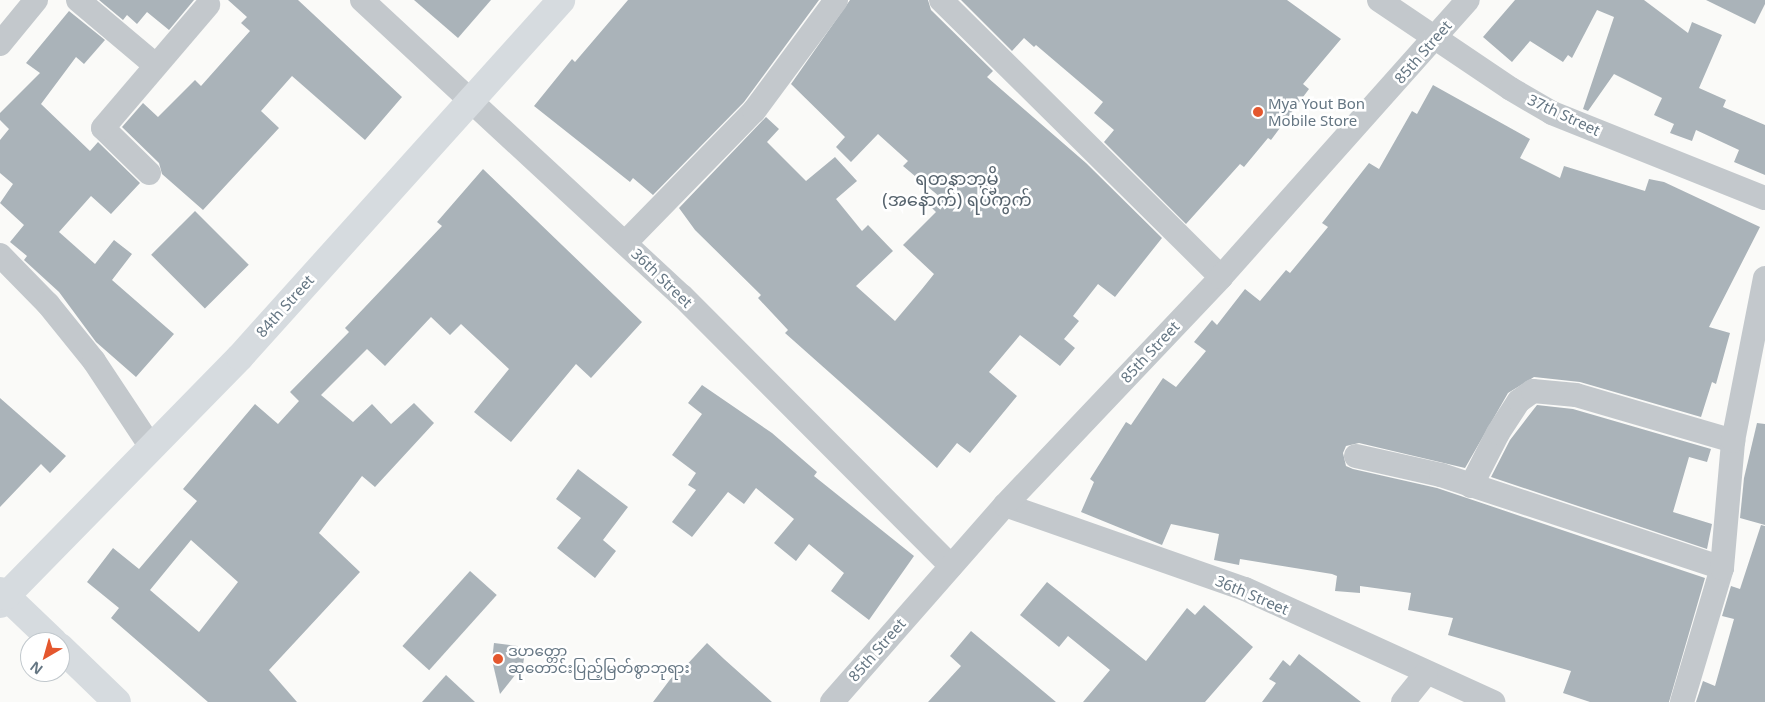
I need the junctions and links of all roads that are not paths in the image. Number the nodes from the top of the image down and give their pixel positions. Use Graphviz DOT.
graph roads {
  1 [pos="36,0"];
  2 [pos="78,0"];
  3 [pos="362,0"];
  4 [pos="561,0"];
  5 [pos="836,0"];
  6 [pos="940,0"];
  7 [pos="1379,0"];
  8 [pos="1468,0"];
  9 [pos="208,5"];
  10 [pos="1436,39"];
  11 [pos="0,44"];
  12 [pos="154,64"];
  13 [pos="471,98"];
  14 [pos="149,173"];
  15 [pos="1765,198"];
  16 [pos="625,243"];
  17 [pos="0,255"];
  18 [pos="1221,277"];
  19 [pos="1765,278"];
  20 [pos="1733,441"];
  21 [pos="151,447"];
  22 [pos="1356,456"];
  23 [pos="1472,486"];
  24 [pos="1005,505"];
  25 [pos="951,566"];
  26 [pos="1722,568"];
  27 [pos="2,597"];
  28 [pos="42,632"];
  29 [pos="70,657"];
  30 [pos="1426,674"];
  31 [pos="117,702"];
  32 [pos="832,702"];
  33 [pos="1403,702"];
  34 [pos="1492,702"];
  35 [pos="1682,702"];
  1 -- 11 [label="street"];
  2 -- 12 [label="street"];
  3 -- 13 [label="street, 36th Street"];
  4 -- 13 [label="main road, 84th Street"];
  5 -- 16 [label="street"];
  6 -- 18 [label="street"];
  7 -- 10 [label="street, 37th Street"];
  8 -- 10 [label="street, 85th Street"];
  9 -- 12 [label="street"];
  10 -- 15 [label="street, 37th Street"];
  10 -- 18 [label="street, 85th Street"];
  12 -- 14 [label="street"];
  13 -- 16 [label="street, 36th Street"];
  13 -- 21 [label="main road, 84th Street"];
  16 -- 25 [label="street, 36th Street"];
  17 -- 21 [label="street"];
  18 -- 24 [label="street, 85th Street"];
  19 -- 20 [label="street"];
  20 -- 23 [label="street"];
  20 -- 26 [label="street"];
  21 -- 27 [label="main road, 84th Street"];
  22 -- 23 [label="street"];
  23 -- 26 [label="street"];
  24 -- 25 [label="street, 85th Street"];
  24 -- 30 [label="street, 36th Street"];
  25 -- 32 [label="street, 85th Street"];
  26 -- 35 [label="street"];
  27 -- 28 [label="main road"];
  29 -- 31 [label="main road"];
  30 -- 33 [label="street"];
  30 -- 34 [label="street, 36th Street"];
}
